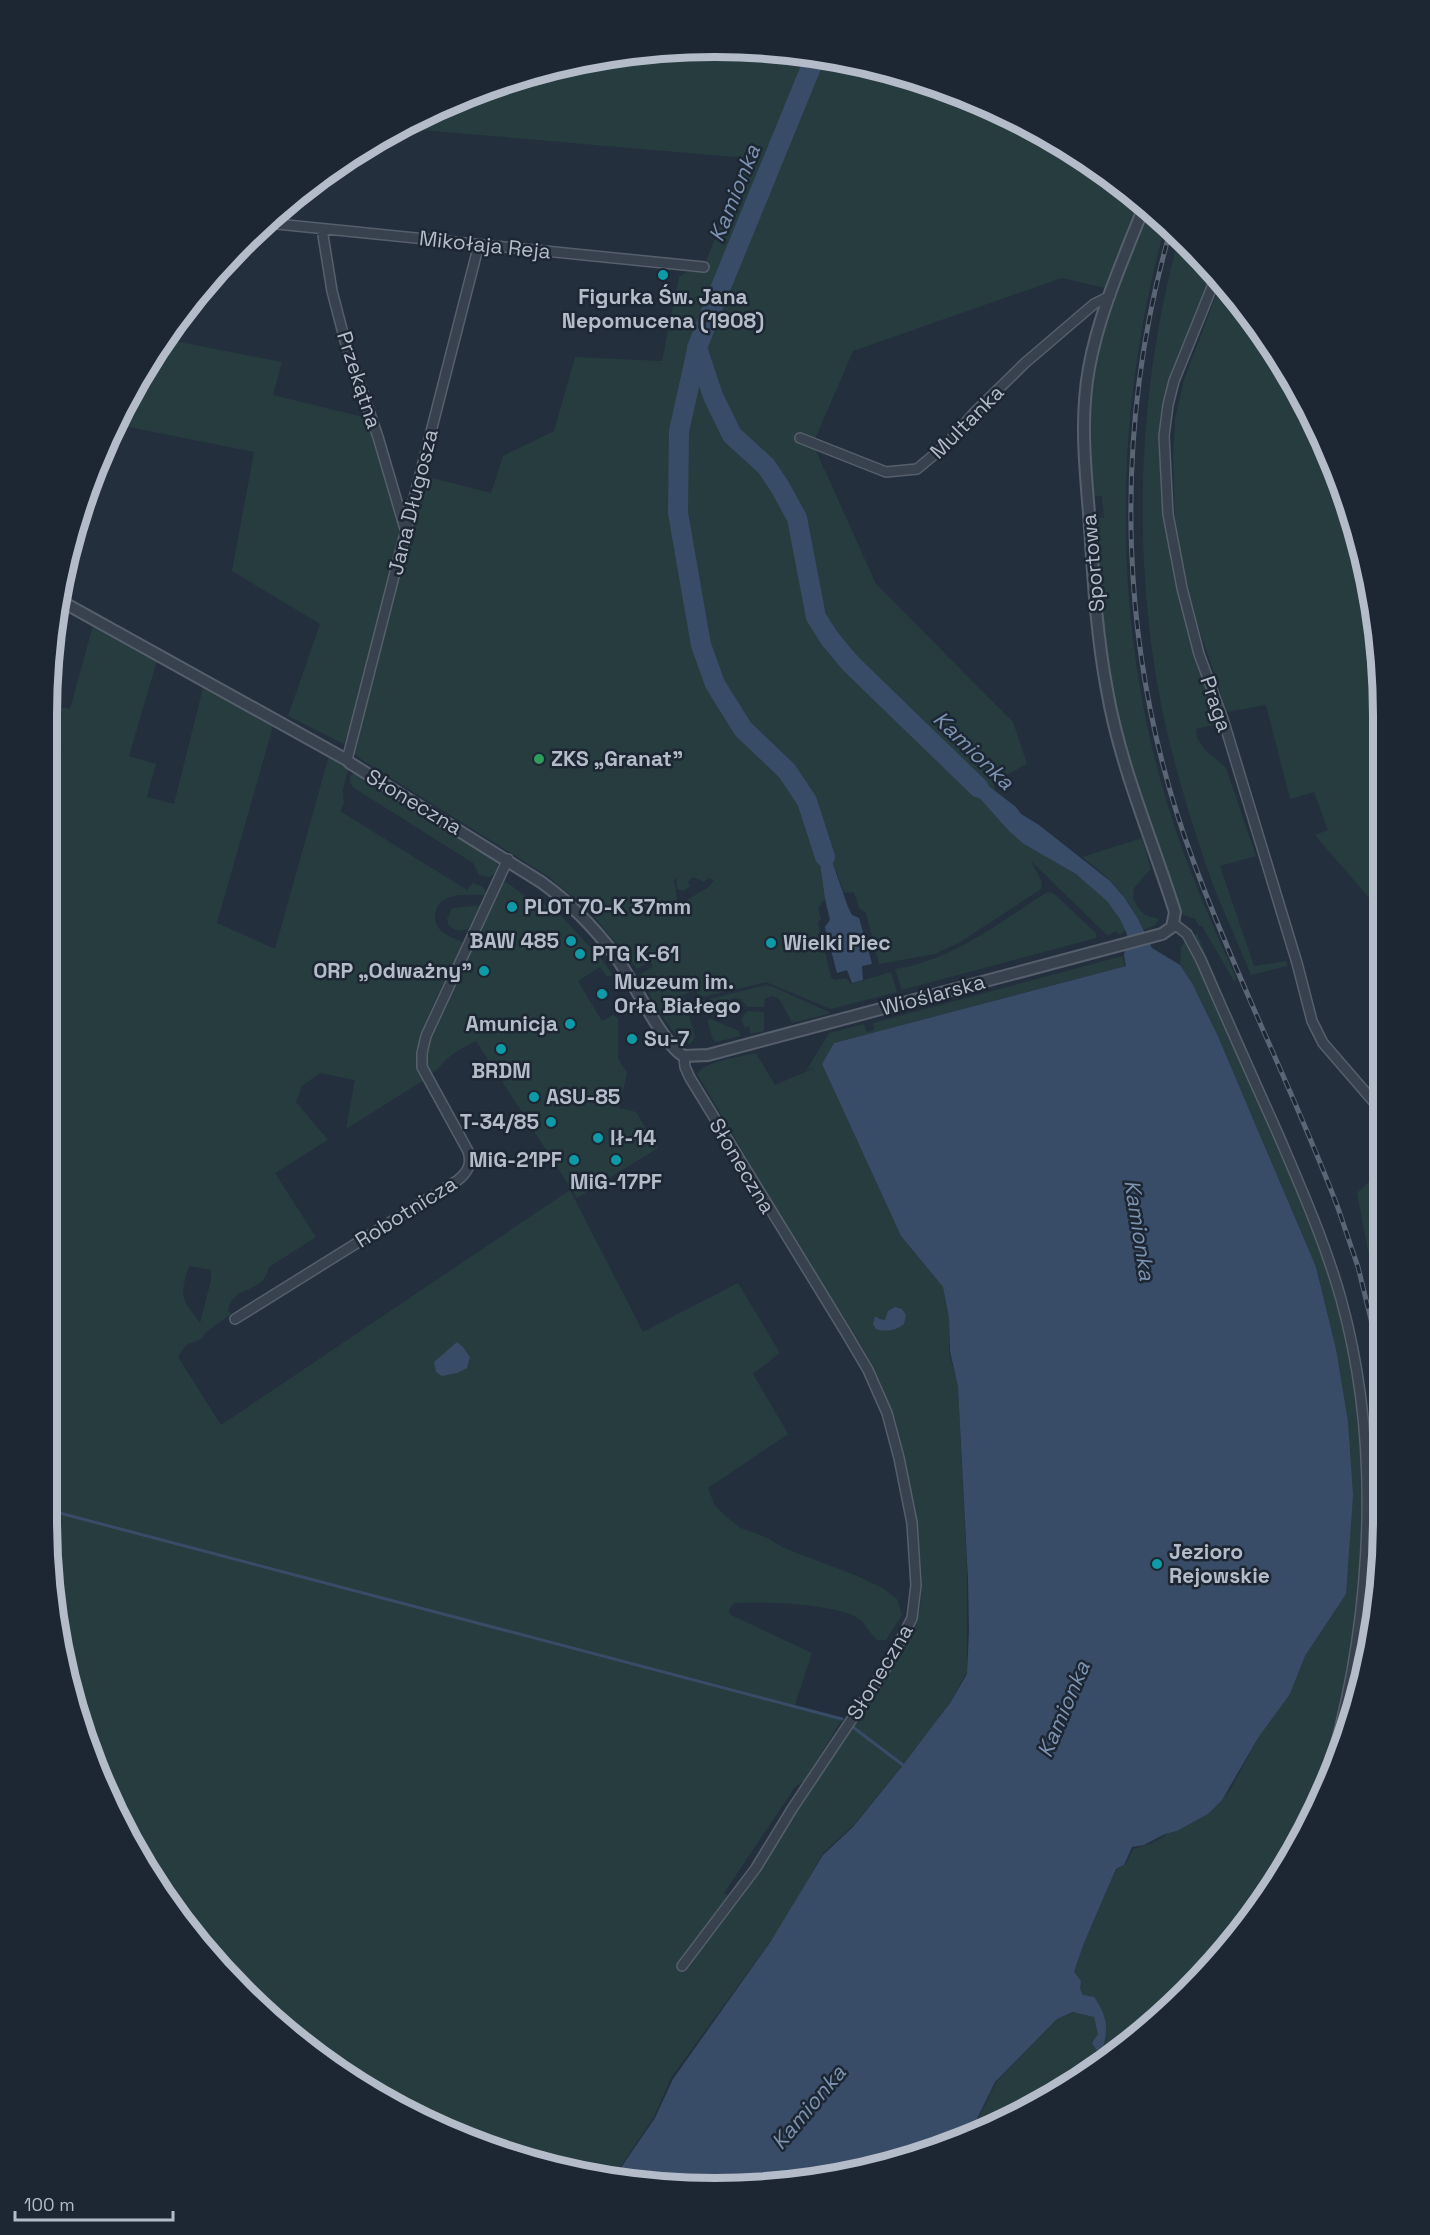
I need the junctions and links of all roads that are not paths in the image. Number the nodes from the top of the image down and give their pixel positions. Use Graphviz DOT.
graph roads {
  1 [pos="1141,214"];
  2 [pos="277,224"];
  3 [pos="322,229"];
  4 [pos="479,244"];
  5 [pos="704,267"];
  6 [pos="1213,285"];
  7 [pos="1110,296"];
  8 [pos="801,438"];
  9 [pos="405,530"];
  10 [pos="67,604"];
  11 [pos="347,760"];
  12 [pos="508,859"];
  13 [pos="1174,922"];
  14 [pos="684,1056"];
  15 [pos="1373,1101"];
  16 [pos="235,1319"];
  17 [pos="1337,1735"];
  18 [pos="682,1966"];
  1 -- 7 [label="street, Sportowa"];
  2 -- 3 [label="street, Mikołaja Reja"];
  3 -- 4 [label="street, Mikołaja Reja"];
  3 -- 9 [label="street, Przekątna"];
  4 -- 5 [label="street, Mikołaja Reja"];
  4 -- 9 [label="street, Jana Długosza"];
  6 -- 15 [label="street, Praga"];
  7 -- 8 [label="street, Multanka"];
  7 -- 13 [label="street, Sportowa"];
  9 -- 11 [label="street, Jana Długosza"];
  10 -- 11 [label="street, Słoneczna"];
  11 -- 12 [label="street, Słoneczna"];
  12 -- 14 [label="street, Słoneczna"];
  12 -- 16 [label="street, Robotnicza"];
  13 -- 14 [label="street, Wioślarska"];
  13 -- 17 [label="street"];
  14 -- 18 [label="street, Słoneczna"];
}
